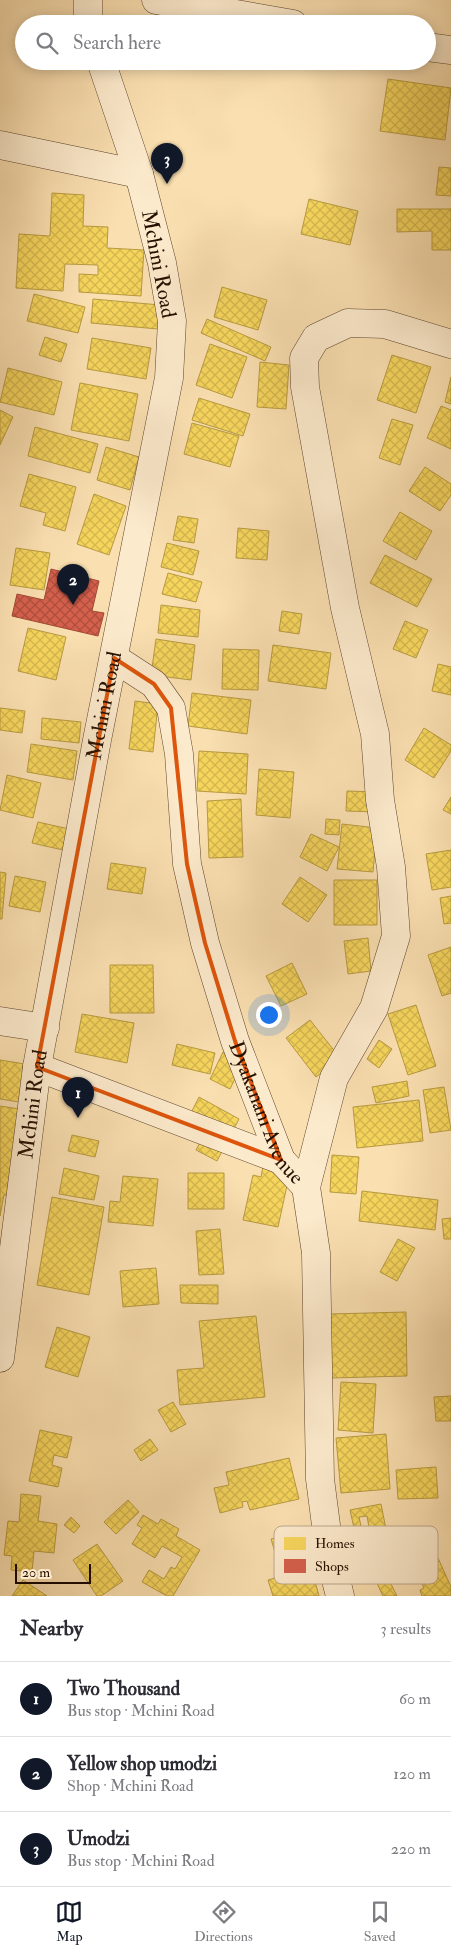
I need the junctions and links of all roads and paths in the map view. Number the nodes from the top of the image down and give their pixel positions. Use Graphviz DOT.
graph roads {
  1 [pos="88,0"];
  2 [pos="156,0"];
  3 [pos="88,15"];
  4 [pos="242,15"];
  5 [pos="436,48"];
  6 [pos="451,50"];
  7 [pos="104,70"];
  8 [pos="0,145"];
  9 [pos="139,174"];
  10 [pos="451,344"];
  11 [pos="114,658"];
  12 [pos="0,1021"];
  13 [pos="45,1028"];
  14 [pos="38,1067"];
  15 [pos="281,1160"];
  16 [pos="306,1187"];
  17 [pos="1,1329"];
  18 [pos="0,1358"];
  19 [pos="326,1526"];
  1 -- 3 [label="street"];
  2 -- 4 [label="street"];
  5 -- 6 [label="street"];
  7 -- 9 [label="street, Mchini Road"];
  8 -- 9 [label="street"];
  9 -- 11 [label="street, Mchini Road"];
  10 -- 16 [label="street"];
  11 -- 13 [label="street, Mchini Road"];
  11 -- 15 [label="street, Dyakanani Avenue"];
  12 -- 13 [label="street"];
  13 -- 14 [label="street, Mchini Road"];
  14 -- 15 [label="street"];
  14 -- 17 [label="street, Mchini Road"];
  15 -- 16 [label="street, Dyakanani Avenue"];
  16 -- 19 [label="street, Dyakanani Avenue"];
  17 -- 18 [label="street, Mchini Road"];
}
